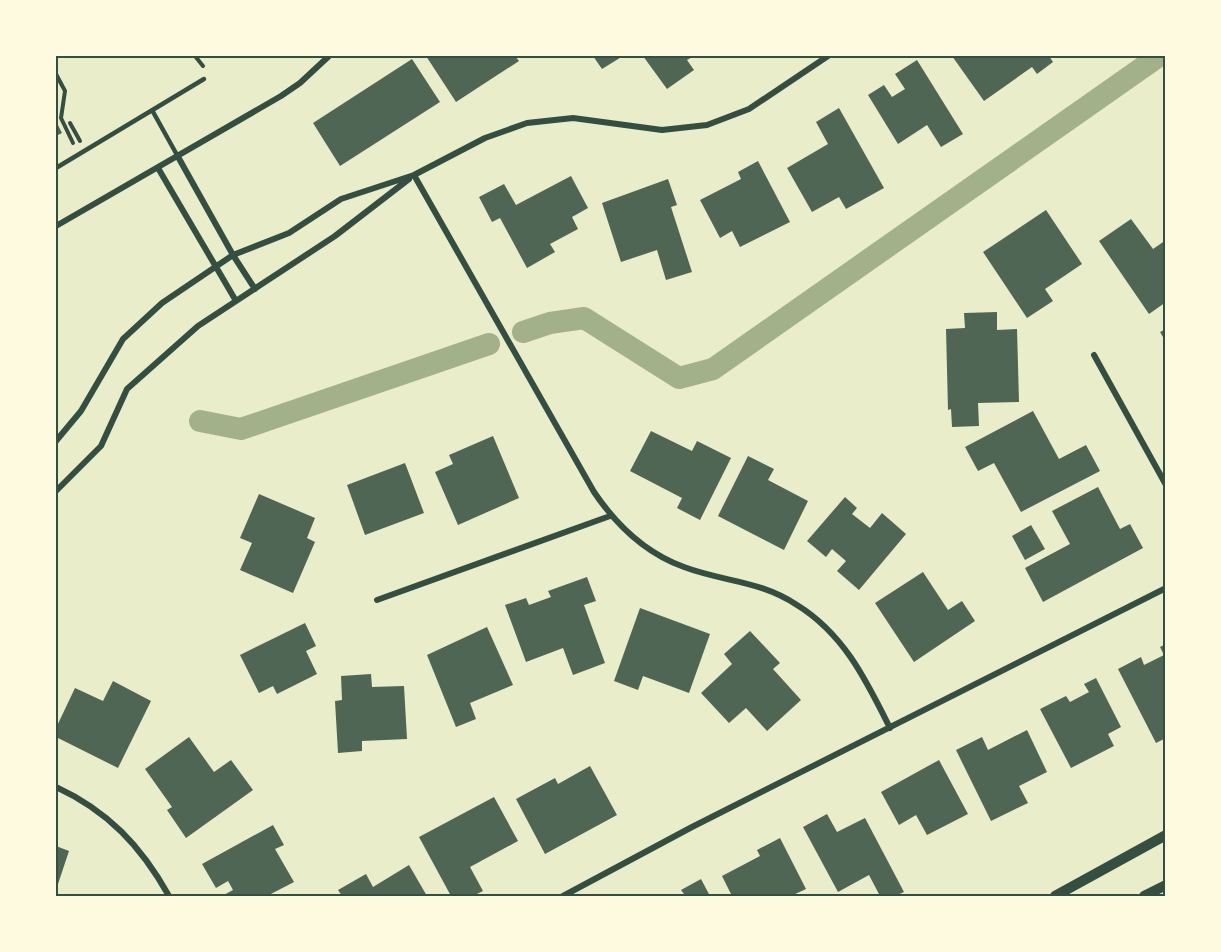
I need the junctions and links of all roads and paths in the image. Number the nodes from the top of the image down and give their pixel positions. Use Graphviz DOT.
graph roads {
  1 [pos="195,56"];
  2 [pos="329,56"];
  3 [pos="828,56"];
  4 [pos="203,66"];
  5 [pos="56,74"];
  6 [pos="204,79"];
  7 [pos="152,110"];
  8 [pos="70,123"];
  9 [pos="67,149"];
  10 [pos="85,150"];
  11 [pos="177,155"];
  12 [pos="56,168"];
  13 [pos="158,168"];
  14 [pos="414,175"];
  15 [pos="56,226"];
  16 [pos="233,255"];
  17 [pos="216,267"];
  18 [pos="255,289"];
  19 [pos="237,301"];
  20 [pos="1094,355"];
  21 [pos="56,441"];
  22 [pos="1166,485"];
  23 [pos="56,491"];
  24 [pos="610,516"];
  25 [pos="1166,588"];
  26 [pos="377,600"];
  27 [pos="890,728"];
  28 [pos="56,787"];
  29 [pos="1166,835"];
  30 [pos="1166,885"];
  31 [pos="169,897"];
  32 [pos="563,897"];
  33 [pos="1055,897"];
  34 [pos="1144,897"];
  1 -- 4 [label="path"];
  2 -- 11 [label="street"];
  3 -- 14 [label="street"];
  5 -- 9 [label="path"];
  6 -- 7 [label="lane"];
  7 -- 10 [label="lane"];
  7 -- 11 [label="lane"];
  8 -- 10 [label="path"];
  10 -- 12 [label="lane"];
  11 -- 13 [label="street"];
  11 -- 16 [label="street"];
  13 -- 15 [label="street"];
  13 -- 17 [label="street"];
  14 -- 16 [label="street"];
  14 -- 18 [label="street"];
  14 -- 24 [label="street"];
  16 -- 17 [label="street"];
  16 -- 18 [label="street"];
  17 -- 19 [label="street"];
  17 -- 21 [label="street"];
  18 -- 19 [label="street"];
  19 -- 23 [label="street"];
  20 -- 22 [label="street"];
  24 -- 26 [label="street"];
  24 -- 27 [label="street"];
  25 -- 27 [label="street"];
  27 -- 32 [label="street"];
  28 -- 31 [label="street"];
  29 -- 33 [label="street"];
  30 -- 34 [label="street"];
}
